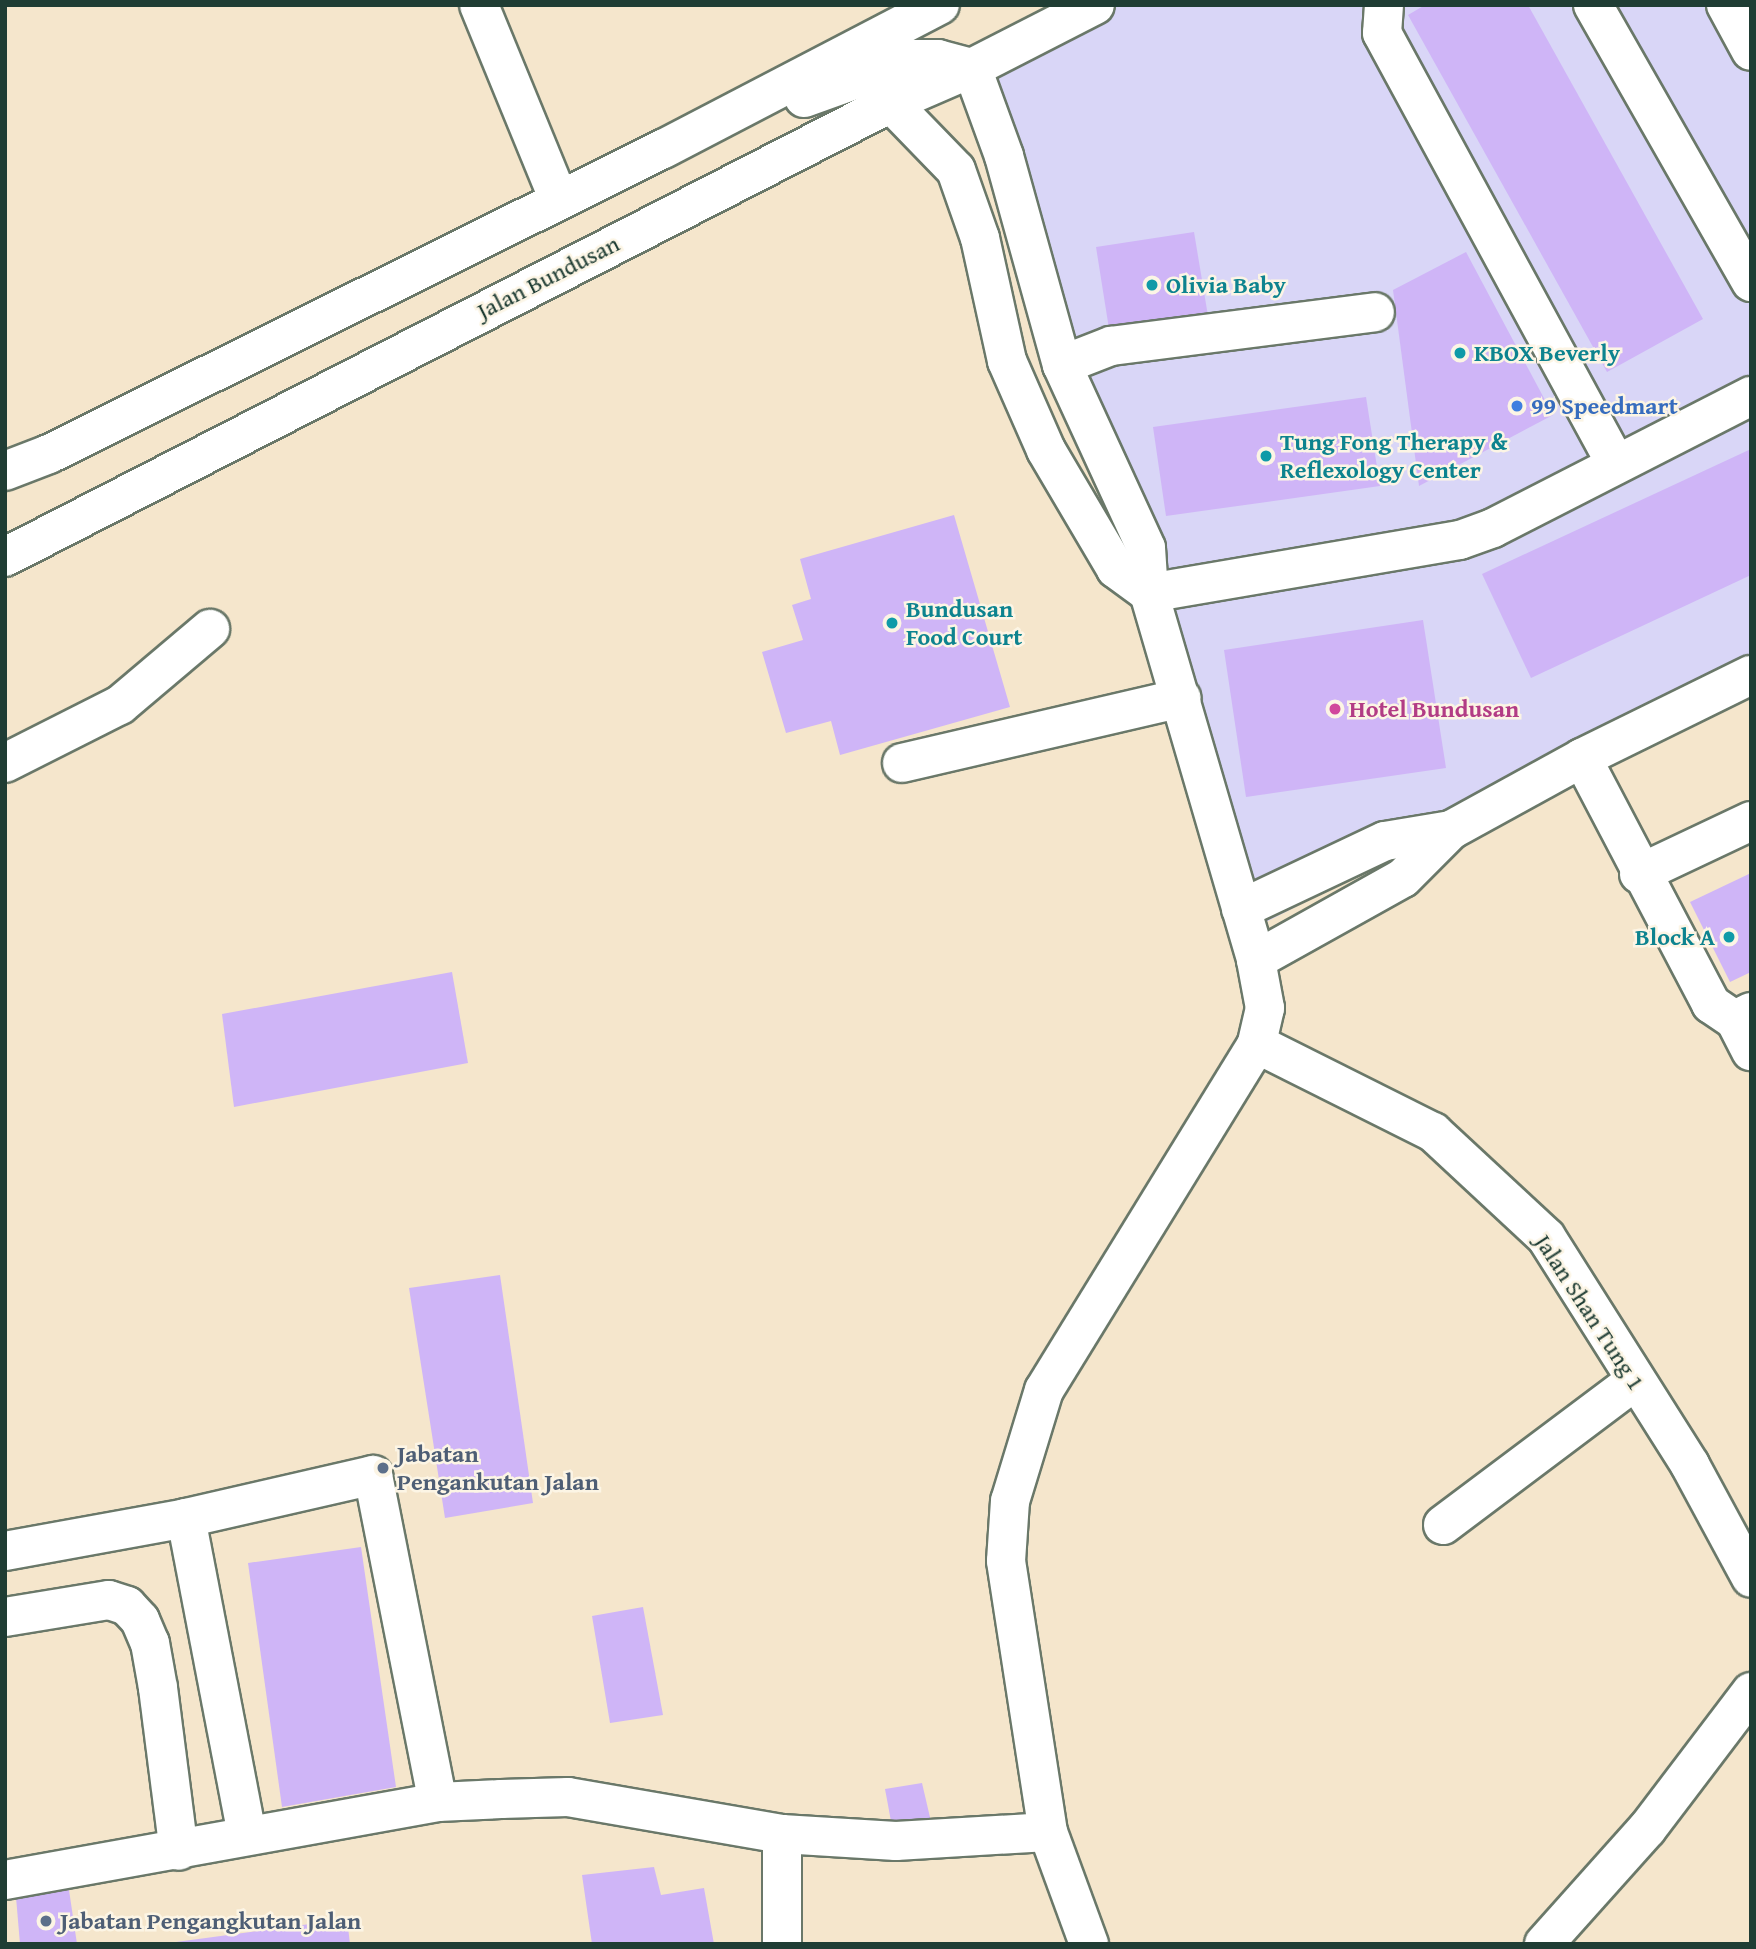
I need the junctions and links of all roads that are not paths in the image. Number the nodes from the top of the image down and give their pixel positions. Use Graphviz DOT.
graph roads {
  1 [pos="479,5"];
  2 [pos="940,5"];
  3 [pos="1095,5"];
  4 [pos="1384,5"];
  5 [pos="1593,5"];
  6 [pos="1726,5"];
  7 [pos="1751,51"];
  8 [pos="972,68"];
  9 [pos="891,103"];
  10 [pos="663,149"];
  11 [pos="559,200"];
  12 [pos="1751,282"];
  13 [pos="1375,312"];
  14 [pos="1062,365"];
  15 [pos="1751,396"];
  16 [pos="1616,464"];
  17 [pos="5,471"];
  18 [pos="5,557"];
  19 [pos="1149,593"];
  20 [pos="210,629"];
  21 [pos="1751,675"];
  22 [pos="1182,698"];
  23 [pos="1582,758"];
  24 [pos="5,763"];
  25 [pos="902,763"];
  26 [pos="1751,821"];
  27 [pos="1451,830"];
  28 [pos="1639,874"];
  29 [pos="1241,909"];
  30 [pos="1256,960"];
  31 [pos="1746,1027"];
  32 [pos="1256,1044"];
  33 [pos="1635,1381"];
  34 [pos="186,1518"];
  35 [pos="1443,1525"];
  36 [pos="5,1551"];
  37 [pos="1751,1578"];
  38 [pos="5,1616"];
  39 [pos="1751,1692"];
  40 [pos="438,1802"];
  41 [pos="1048,1832"];
  42 [pos="782,1834"];
  43 [pos="247,1835"];
  44 [pos="179,1851"];
  45 [pos="5,1880"];
  46 [pos="782,1944"];
  47 [pos="1088,1944"];
  48 [pos="1544,1944"];
  1 -- 11 [label="street"];
  2 -- 10 [label="street"];
  3 -- 8 [label="street, Jalan Bundusan"];
  4 -- 16 [label="street"];
  5 -- 12 [label="street"];
  6 -- 7 [label="street"];
  8 -- 9 [label="street, Jalan Bundusan"];
  8 -- 10 [label="street"];
  8 -- 14 [label="street"];
  9 -- 18 [label="street, Jalan Bundusan"];
  9 -- 19 [label="street"];
  10 -- 11 [label="street"];
  11 -- 17 [label="street"];
  13 -- 14 [label="street"];
  14 -- 19 [label="street"];
  15 -- 16 [label="street"];
  16 -- 19 [label="street"];
  19 -- 22 [label="street"];
  20 -- 24 [label="street"];
  21 -- 23 [label="street"];
  22 -- 25 [label="street"];
  22 -- 29 [label="street"];
  23 -- 27 [label="street"];
  23 -- 28 [label="street"];
  26 -- 28 [label="street"];
  27 -- 29 [label="street"];
  27 -- 30 [label="street"];
  28 -- 31 [label="street"];
  29 -- 30 [label="street"];
  30 -- 32 [label="street"];
  32 -- 33 [label="street, Jalan Shan Tung 1"];
  32 -- 41 [label="street"];
  33 -- 35 [label="street"];
  33 -- 37 [label="street, Jalan Shan Tung 1"];
  34 -- 36 [label="street"];
  34 -- 40 [label="street"];
  34 -- 43 [label="street"];
  38 -- 44 [label="street"];
  39 -- 48 [label="street"];
  40 -- 42 [label="street"];
  40 -- 43 [label="street"];
  41 -- 42 [label="street"];
  41 -- 47 [label="street"];
  42 -- 46 [label="street"];
  43 -- 44 [label="street"];
  44 -- 45 [label="street"];
}
